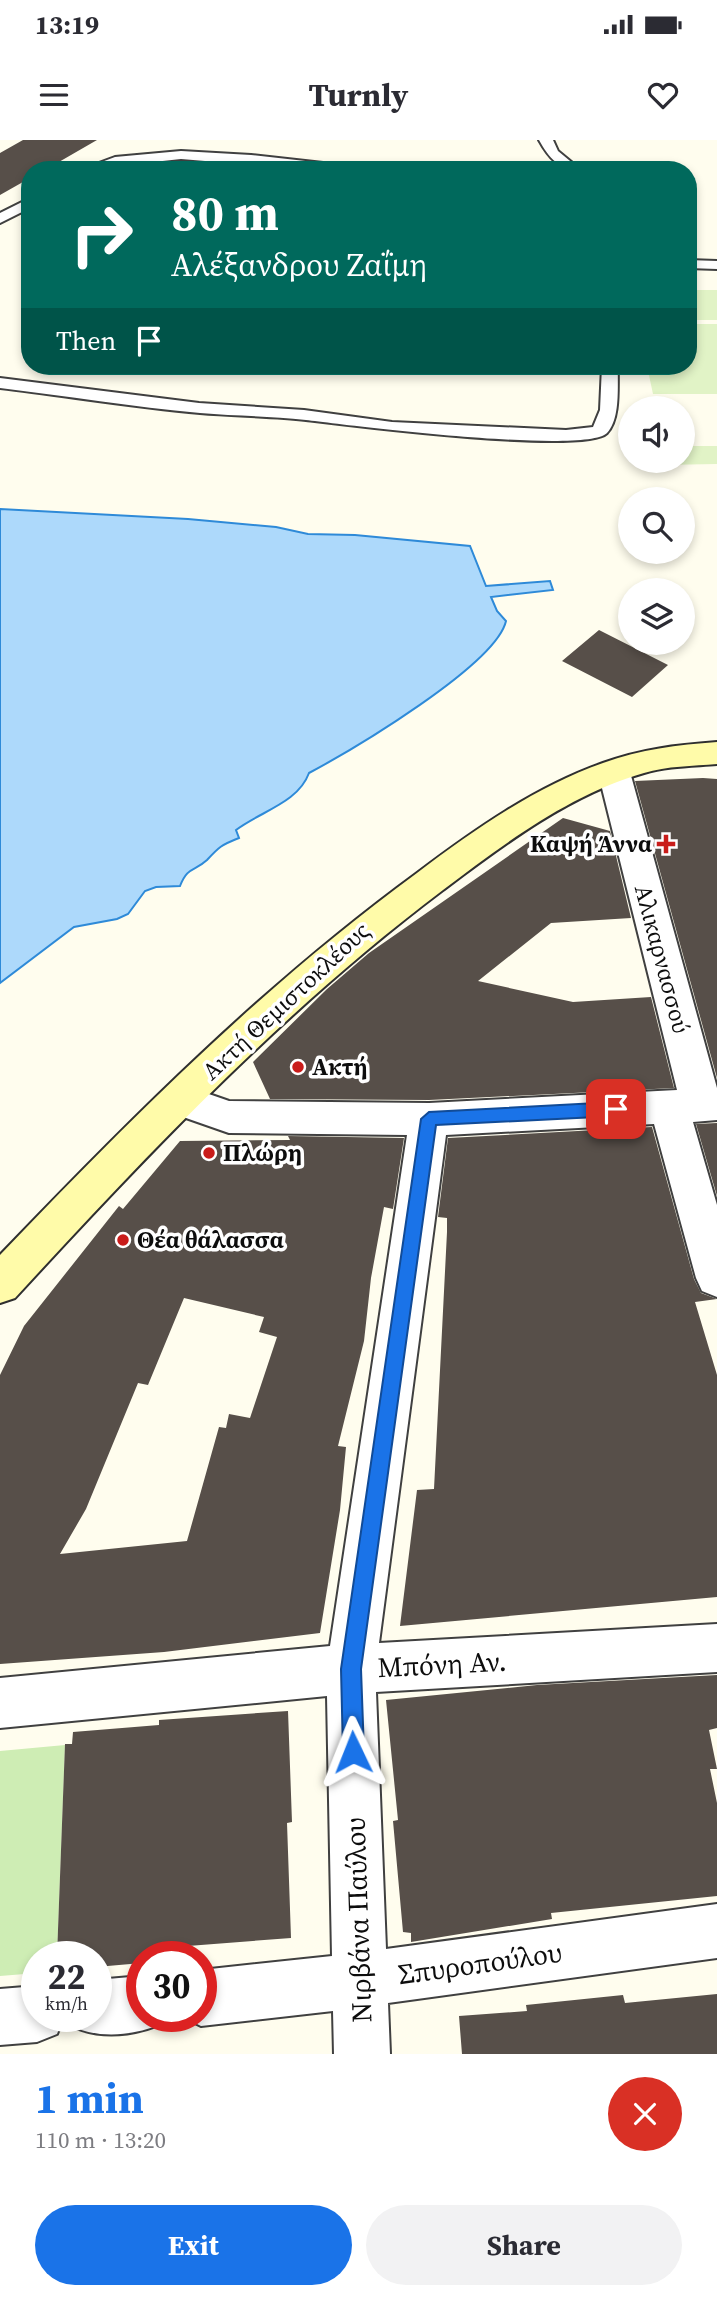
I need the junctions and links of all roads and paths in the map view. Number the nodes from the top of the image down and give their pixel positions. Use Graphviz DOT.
graph roads {
  1 [pos="546,140"];
  2 [pos="109,161"];
  3 [pos="264,161"];
  4 [pos="563,161"];
  5 [pos="21,207"];
  6 [pos="0,219"];
  7 [pos="697,264"];
  8 [pos="717,265"];
  9 [pos="610,375"];
  10 [pos="0,383"];
  11 [pos="717,753"];
  12 [pos="614,772"];
  13 [pos="180,1100"];
  14 [pos="696,1105"];
  15 [pos="429,1119"];
  16 [pos="717,1278"];
  17 [pos="0,1284"];
  18 [pos="717,1648"];
  19 [pos="351,1669"];
  20 [pos="0,1703"];
  21 [pos="717,1931"];
  22 [pos="359,1980"];
  23 [pos="217,1996"];
  24 [pos="21,2015"];
  25 [pos="0,2017"];
  26 [pos="362,2054"];
  1 -- 4 [label="lane"];
  2 -- 3 [label="lane"];
  5 -- 6 [label="lane"];
  7 -- 8 [label="lane"];
  9 -- 10 [label="lane"];
  11 -- 12 [label="main road, Ακτή Θεμιστοκλέους"];
  12 -- 13 [label="main road, Ακτή Θεμιστοκλέους"];
  12 -- 14 [label="street, Αλικαρνασσού"];
  13 -- 15 [label="street"];
  13 -- 17 [label="main road, Ακτή Θεμιστοκλέους"];
  14 -- 15 [label="street"];
  14 -- 16 [label="street, Αλικαρνασσού"];
  15 -- 19 [label="street, Νιρβάνα Παύλου"];
  18 -- 19 [label="street, Μπόνη Αν."];
  19 -- 20 [label="street, Μπόνη Αν."];
  19 -- 22 [label="street, Νιρβάνα Παύλου"];
  21 -- 22 [label="street, Σπυροπούλου"];
  22 -- 23 [label="street, Σπυροπούλου"];
  22 -- 26 [label="street, Νιρβάνα Παύλου"];
  24 -- 25 [label="street"];
}
